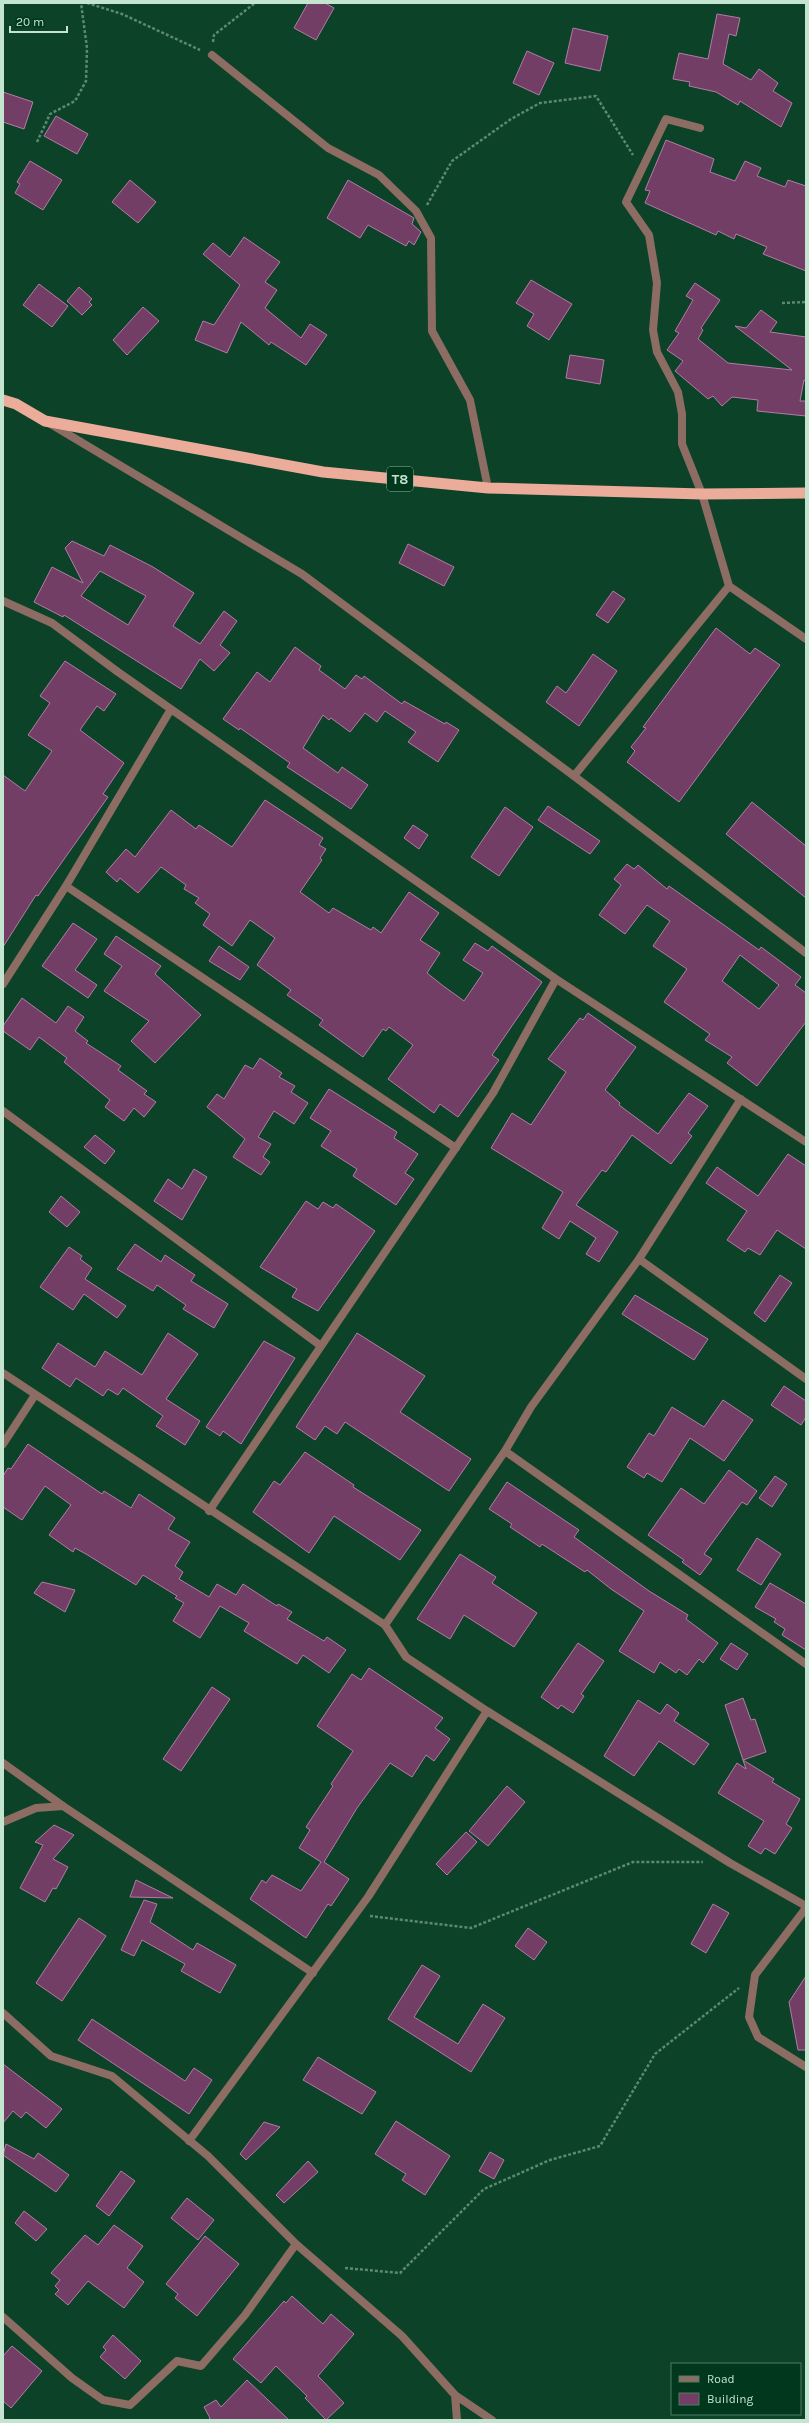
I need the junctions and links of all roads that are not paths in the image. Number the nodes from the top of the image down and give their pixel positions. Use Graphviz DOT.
graph roads {
  1 [pos="212,55"];
  2 [pos="700,128"];
  3 [pos="3,400"];
  4 [pos="45,421"];
  5 [pos="488,488"];
  6 [pos="806,493"];
  7 [pos="702,494"];
  8 [pos="729,586"];
  9 [pos="3,601"];
  10 [pos="806,639"];
  11 [pos="171,709"];
  12 [pos="574,776"];
  13 [pos="66,886"];
  14 [pos="806,953"];
  15 [pos="556,979"];
  16 [pos="3,984"];
  17 [pos="741,1099"];
  18 [pos="3,1111"];
  19 [pos="806,1142"];
  20 [pos="456,1148"];
  21 [pos="639,1259"];
  22 [pos="321,1346"];
  23 [pos="3,1373"];
  24 [pos="806,1379"];
  25 [pos="35,1395"];
  26 [pos="3,1444"];
  27 [pos="505,1451"];
  28 [pos="209,1511"];
  29 [pos="386,1625"];
  30 [pos="806,1664"];
  31 [pos="487,1711"];
  32 [pos="3,1763"];
  33 [pos="63,1806"];
  34 [pos="3,1822"];
  35 [pos="806,1907"];
  36 [pos="313,1974"];
  37 [pos="3,2013"];
  38 [pos="806,2067"];
  39 [pos="189,2141"];
  40 [pos="296,2244"];
  41 [pos="3,2317"];
  42 [pos="455,2396"];
  43 [pos="457,2420"];
  44 [pos="492,2420"];
  1 -- 5 [label="street"];
  2 -- 7 [label="street"];
  3 -- 4 [label="highway, T8"];
  4 -- 5 [label="highway, T8"];
  4 -- 12 [label="street"];
  5 -- 7 [label="highway, T8"];
  6 -- 7 [label="highway, T8"];
  7 -- 8 [label="street"];
  8 -- 10 [label="street"];
  8 -- 12 [label="street"];
  9 -- 11 [label="street"];
  11 -- 13 [label="street"];
  11 -- 15 [label="street"];
  12 -- 14 [label="street"];
  13 -- 16 [label="street"];
  13 -- 20 [label="street"];
  15 -- 17 [label="street"];
  15 -- 20 [label="street"];
  17 -- 19 [label="street"];
  17 -- 21 [label="street"];
  18 -- 22 [label="street"];
  20 -- 22 [label="street"];
  21 -- 24 [label="street"];
  21 -- 27 [label="street"];
  22 -- 28 [label="street"];
  23 -- 25 [label="street"];
  25 -- 26 [label="street"];
  25 -- 28 [label="street"];
  27 -- 29 [label="street"];
  27 -- 30 [label="street"];
  28 -- 29 [label="street"];
  29 -- 31 [label="street"];
  31 -- 35 [label="street"];
  31 -- 36 [label="street"];
  32 -- 33 [label="street"];
  33 -- 34 [label="street"];
  33 -- 36 [label="street"];
  35 -- 38 [label="street"];
  36 -- 39 [label="street"];
  37 -- 39 [label="street"];
  39 -- 40 [label="street"];
  40 -- 41 [label="street"];
  40 -- 42 [label="street"];
  42 -- 43 [label="street"];
  42 -- 44 [label="street"];
}
